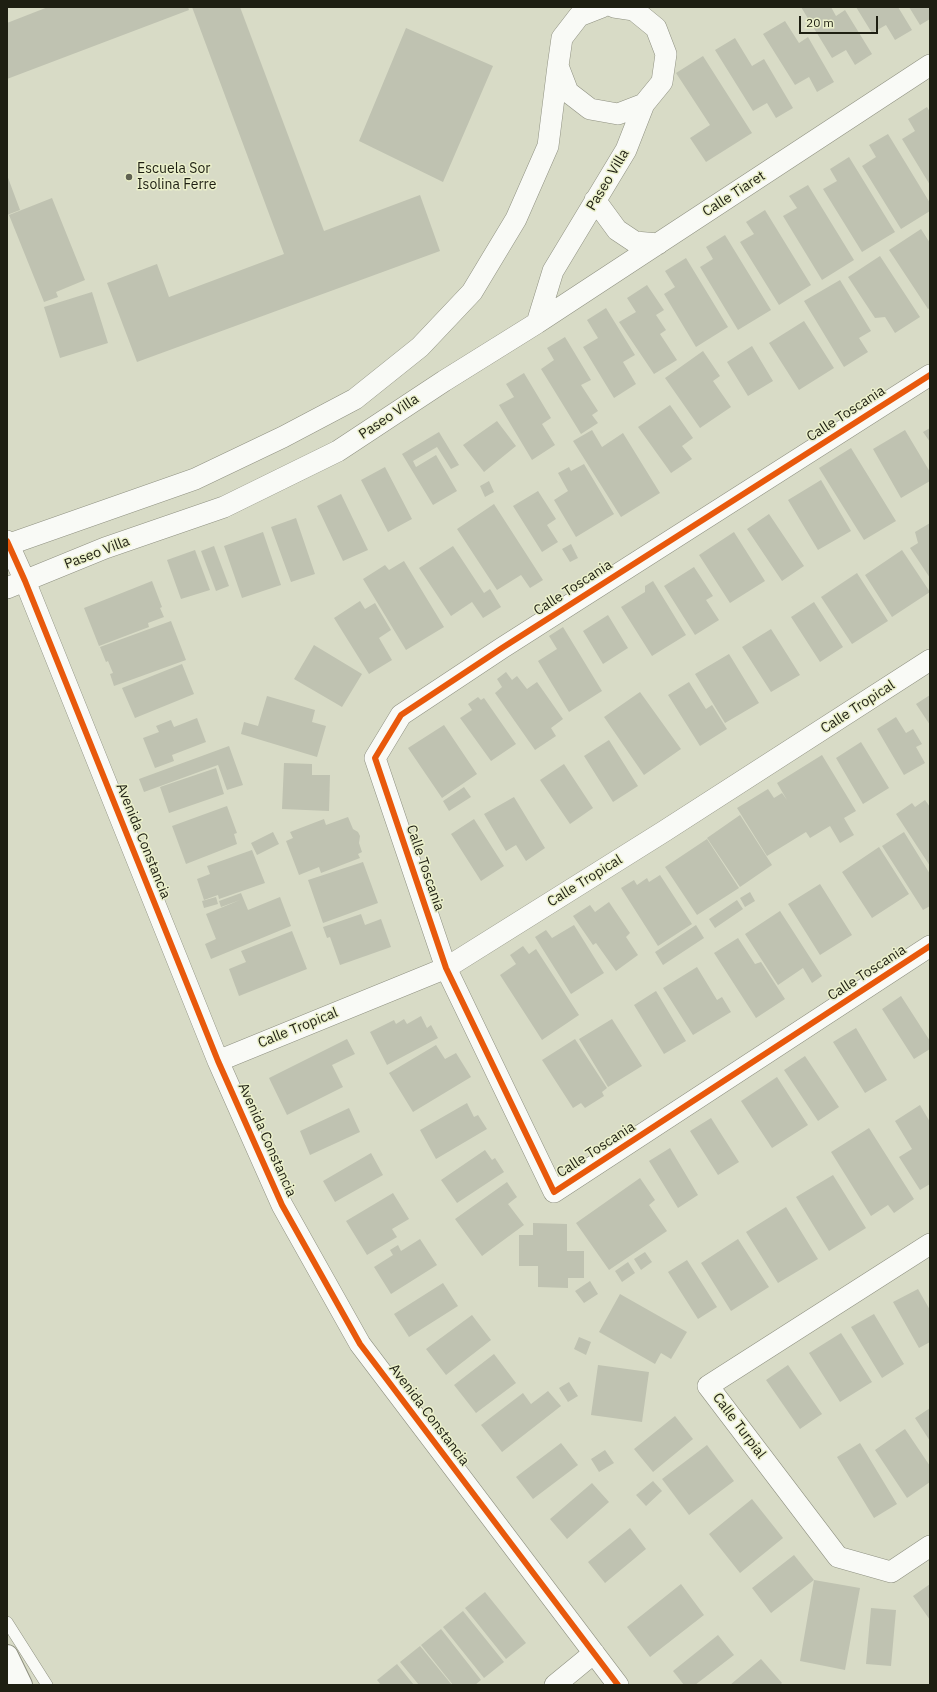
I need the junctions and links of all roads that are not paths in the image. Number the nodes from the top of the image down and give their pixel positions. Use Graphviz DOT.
graph roads {
  1 [pos="602,7"];
  2 [pos="614,7"];
  3 [pos="930,65"];
  4 [pos="558,66"];
  5 [pos="644,104"];
  6 [pos="595,200"];
  7 [pos="658,244"];
  8 [pos="537,323"];
  9 [pos="930,375"];
  10 [pos="7,543"];
  11 [pos="16,584"];
  12 [pos="930,660"];
  13 [pos="930,946"];
  14 [pos="446,968"];
  15 [pos="218,1061"];
  16 [pos="930,1244"];
  17 [pos="930,1546"];
  18 [pos="7,1622"];
  19 [pos="594,1653"];
  20 [pos="7,1656"];
  21 [pos="21,1685"];
  22 [pos="47,1685"];
  23 [pos="555,1685"];
  24 [pos="618,1685"];
  1 -- 4 [label="street, Paseo Villa"];
  2 -- 5 [label="street, Paseo Villa"];
  3 -- 7 [label="street, Calle Tiaret"];
  4 -- 5 [label="street, Paseo Villa"];
  4 -- 10 [label="street, Paseo Villa"];
  5 -- 6 [label="street, Paseo Villa"];
  6 -- 7 [label="street"];
  6 -- 8 [label="street, Paseo Villa"];
  7 -- 8 [label="street, Calle Tiaret"];
  8 -- 11 [label="street, Paseo Villa"];
  9 -- 14 [label="street, Calle Toscania"];
  10 -- 11 [label="street, Avenida Constancia"];
  11 -- 15 [label="street, Avenida Constancia"];
  12 -- 14 [label="street, Calle Tropical"];
  13 -- 14 [label="street, Calle Toscania"];
  14 -- 15 [label="street, Calle Tropical"];
  15 -- 19 [label="street, Avenida Constancia"];
  16 -- 17 [label="street, Calle Turpial"];
  18 -- 22 [label="lane"];
  19 -- 23 [label="street"];
  19 -- 24 [label="street, Avenida Constancia"];
  20 -- 21 [label="street"];
}
